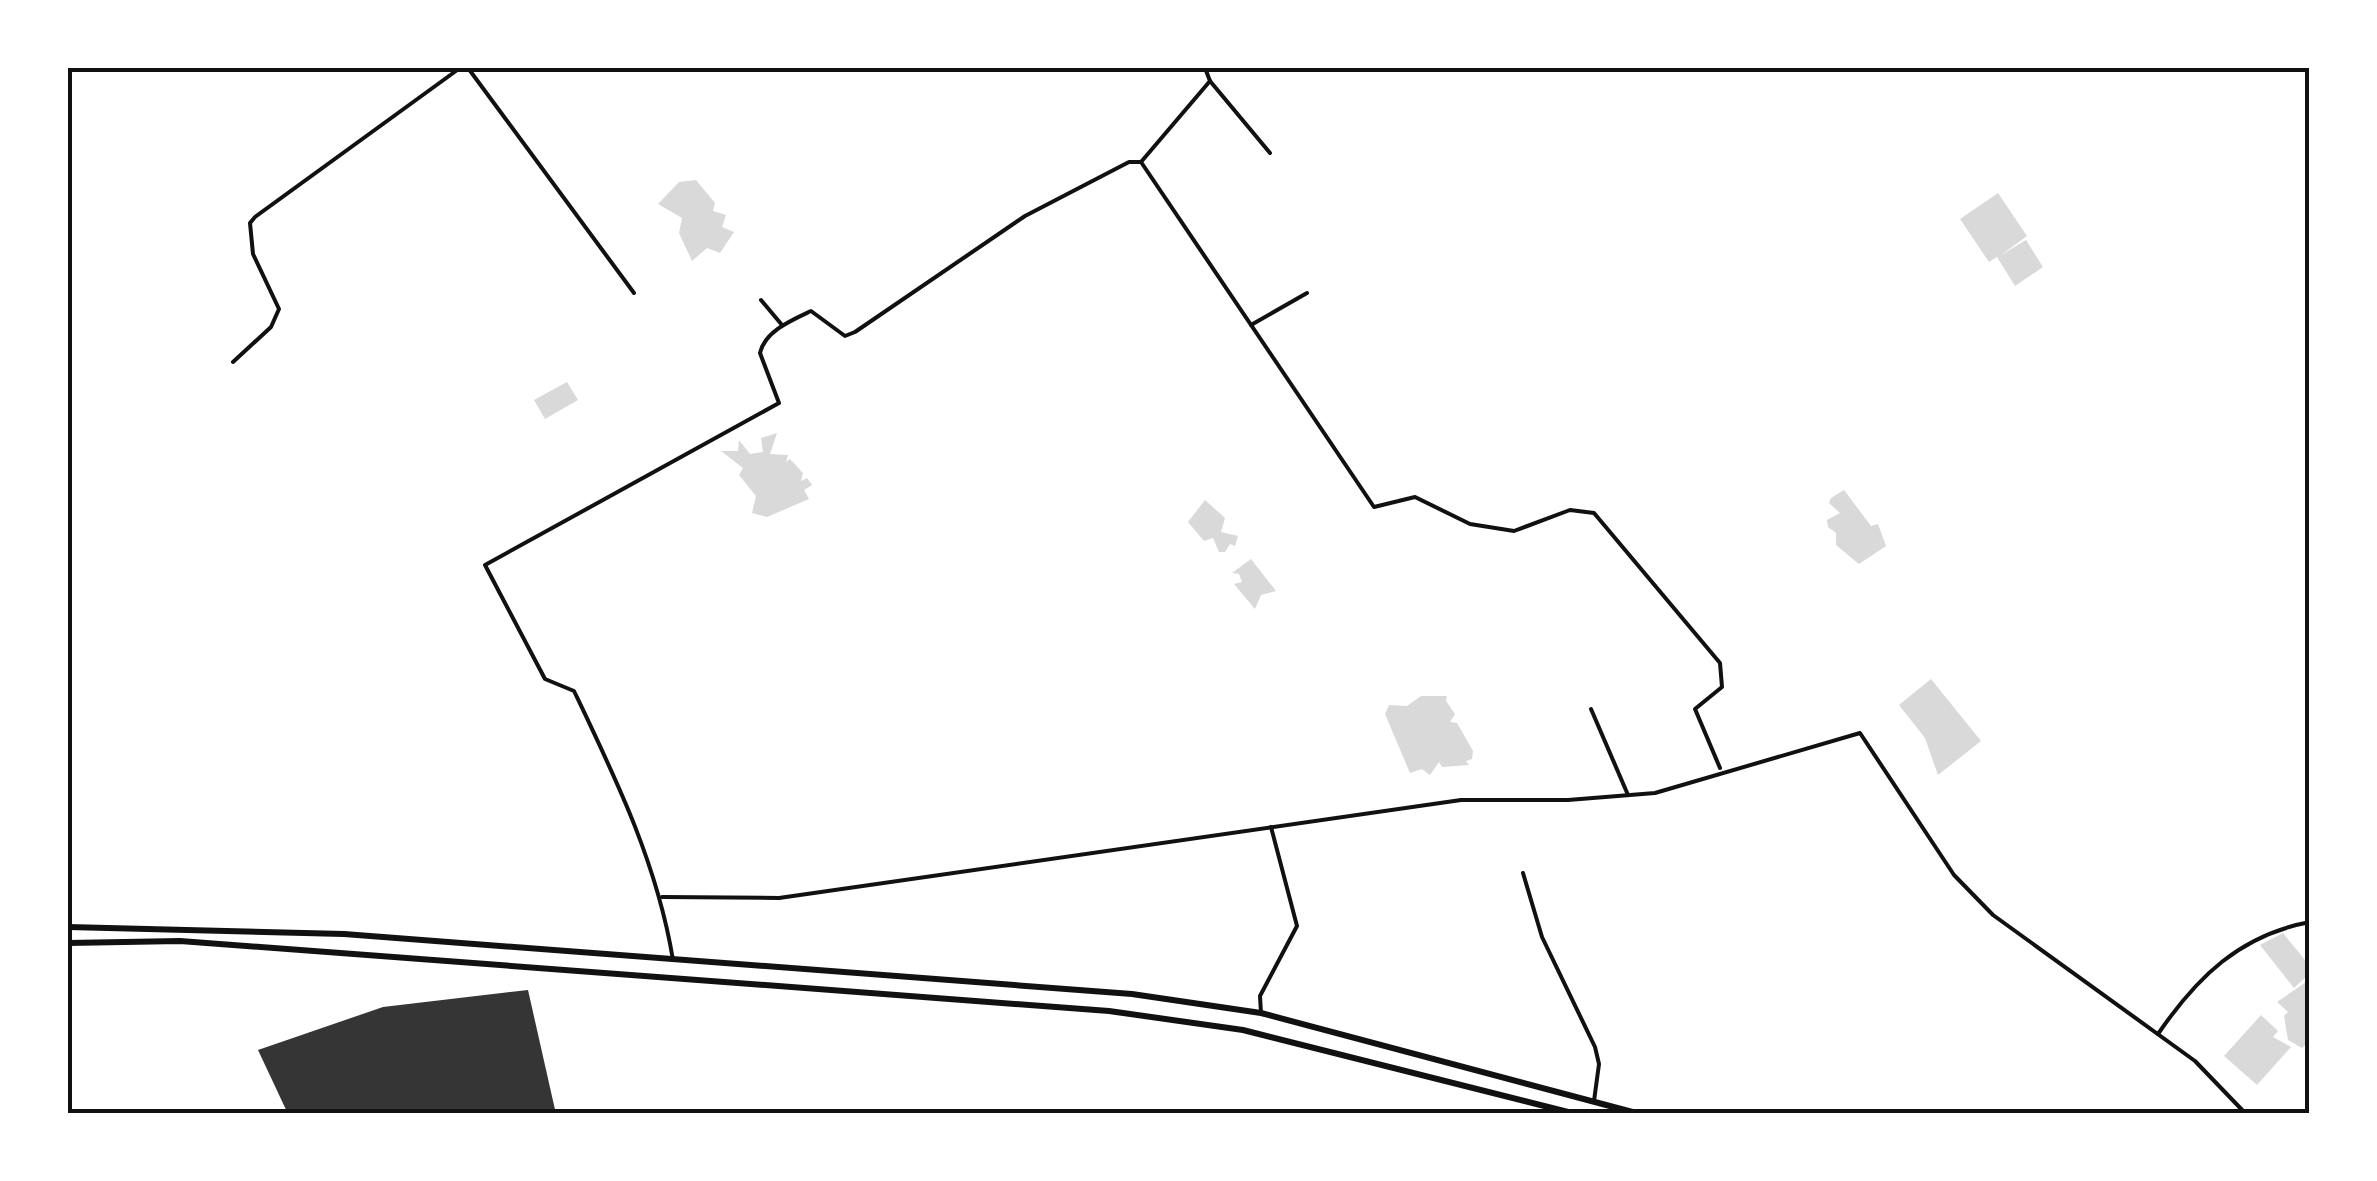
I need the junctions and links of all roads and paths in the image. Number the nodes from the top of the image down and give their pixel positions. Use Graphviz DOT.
graph roads {
  1 [pos="460,68"];
  2 [pos="468,68"];
  3 [pos="1204,68"];
  4 [pos="1210,82"];
  5 [pos="1270,153"];
  6 [pos="1141,162"];
  7 [pos="634,293"];
  8 [pos="1308,293"];
  9 [pos="761,300"];
  10 [pos="1251,324"];
  11 [pos="782,325"];
  12 [pos="233,362"];
  13 [pos="1591,709"];
  14 [pos="1722,770"];
  15 [pos="1628,795"];
  16 [pos="1270,825"];
  17 [pos="1523,873"];
  18 [pos="662,897"];
  19 [pos="2310,922"];
  20 [pos="68,927"];
  21 [pos="68,943"];
  22 [pos="673,960"];
  23 [pos="1261,1013"];
  24 [pos="2157,1034"];
  25 [pos="1594,1102"];
  26 [pos="1576,1114"];
  27 [pos="1640,1114"];
  28 [pos="2246,1114"];
  1 -- 12 [label="street"];
  2 -- 7 [label="street"];
  3 -- 4 [label="street"];
  4 -- 5 [label="street"];
  4 -- 6 [label="street"];
  6 -- 10 [label="street"];
  6 -- 11 [label="street"];
  8 -- 10 [label="street"];
  9 -- 11 [label="street"];
  10 -- 14 [label="street"];
  11 -- 18 [label="street"];
  13 -- 15 [label="street"];
  14 -- 15 [label="street"];
  14 -- 24 [label="street"];
  15 -- 16 [label="street"];
  16 -- 18 [label="street"];
  16 -- 23 [label="street"];
  17 -- 25 [label="street"];
  18 -- 22 [label="street"];
  19 -- 24 [label="street"];
  20 -- 22 [label="highway"];
  21 -- 26 [label="highway"];
  22 -- 23 [label="highway"];
  23 -- 25 [label="highway"];
  24 -- 28 [label="street"];
  25 -- 27 [label="highway"];
}
